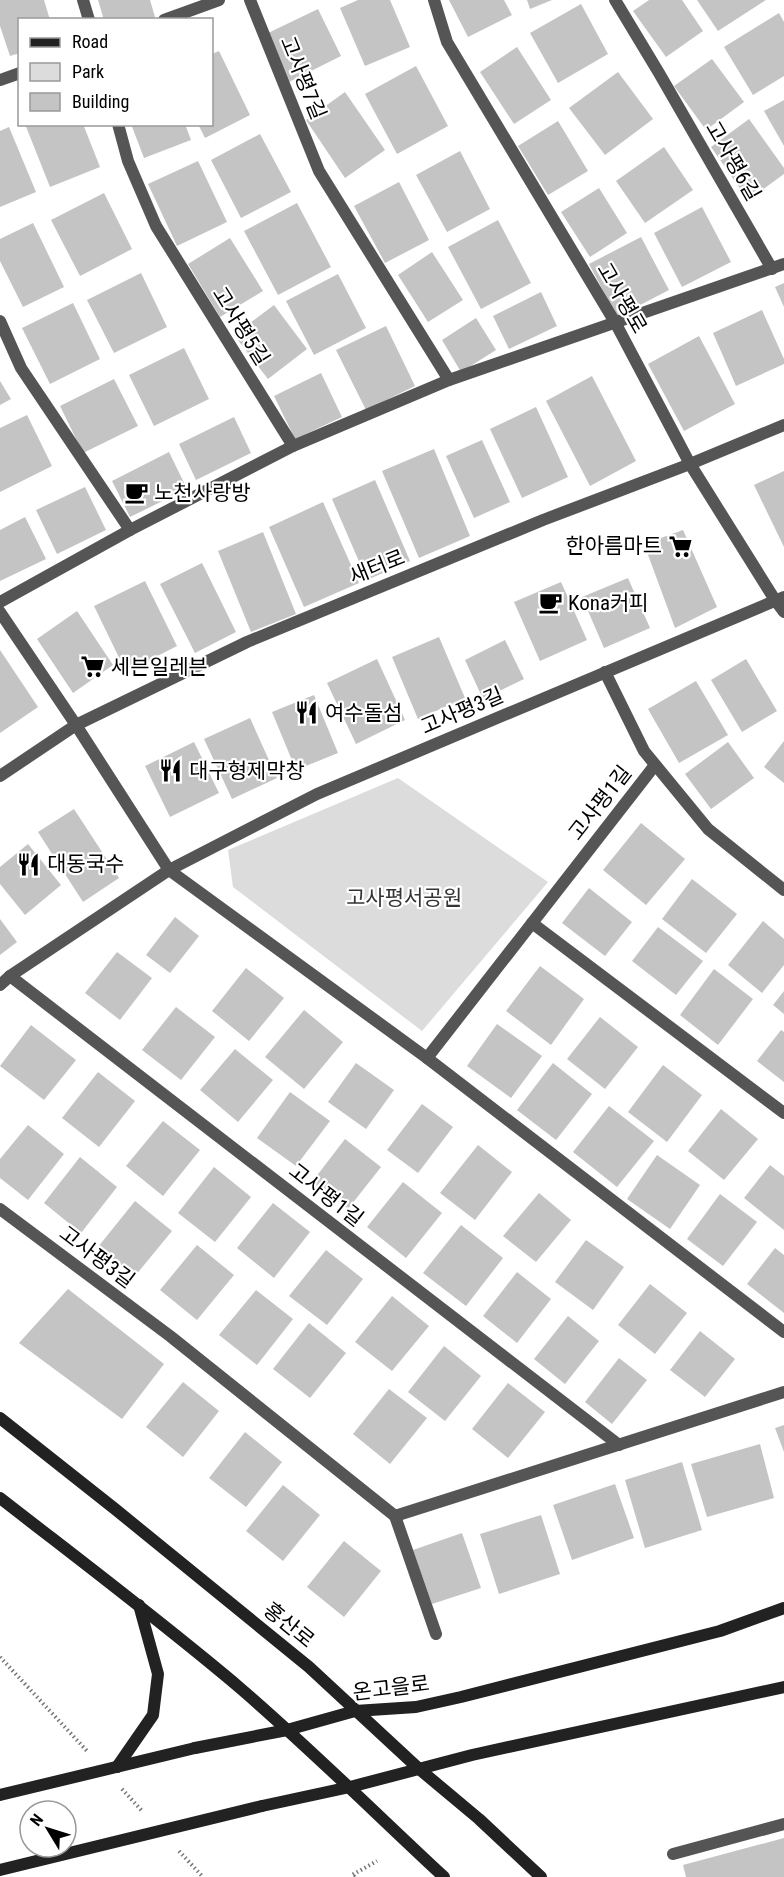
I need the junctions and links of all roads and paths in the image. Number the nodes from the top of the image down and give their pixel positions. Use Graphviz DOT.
graph roads {
  1 [pos="83,0"];
  2 [pos="219,0"];
  3 [pos="250,0"];
  4 [pos="434,0"];
  5 [pos="615,0"];
  6 [pos="88,18"];
  7 [pos="170,18"];
  8 [pos="18,74"];
  9 [pos="0,80"];
  10 [pos="119,126"];
  11 [pos="784,264"];
  12 [pos="772,270"];
  13 [pos="0,321"];
  14 [pos="616,324"];
  15 [pos="449,380"];
  16 [pos="784,425"];
  17 [pos="293,446"];
  18 [pos="690,464"];
  19 [pos="130,530"];
  20 [pos="779,599"];
  21 [pos="0,602"];
  22 [pos="0,612"];
  23 [pos="784,612"];
  24 [pos="605,672"];
  25 [pos="76,725"];
  26 [pos="655,765"];
  27 [pos="0,776"];
  28 [pos="169,870"];
  29 [pos="784,890"];
  30 [pos="532,923"];
  31 [pos="10,976"];
  32 [pos="0,985"];
  33 [pos="427,1058"];
  34 [pos="784,1113"];
  35 [pos="0,1209"];
  36 [pos="784,1332"];
  37 [pos="784,1392"];
  38 [pos="0,1418"];
  39 [pos="619,1445"];
  40 [pos="0,1498"];
  41 [pos="395,1516"];
  42 [pos="139,1605"];
  43 [pos="784,1608"];
  44 [pos="436,1634"];
  45 [pos="784,1687"];
  46 [pos="355,1711"];
  47 [pos="287,1730"];
  48 [pos="117,1767"];
  49 [pos="418,1768"];
  50 [pos="350,1787"];
  51 [pos="0,1795"];
  52 [pos="784,1824"];
  53 [pos="673,1854"];
  54 [pos="377,1861"];
  55 [pos="0,1870"];
  56 [pos="352,1876"];
  57 [pos="444,1877"];
  58 [pos="541,1877"];
  1 -- 6 [label="street"];
  2 -- 7 [label="street"];
  3 -- 15 [label="street, 고사평7길"];
  4 -- 14 [label="street, 고사평로"];
  5 -- 12 [label="street, 고사평6길"];
  8 -- 9 [label="street"];
  10 -- 17 [label="street, 고사평5길"];
  11 -- 12 [label="street"];
  12 -- 14 [label="street"];
  13 -- 19 [label="street"];
  14 -- 15 [label="street"];
  14 -- 18 [label="street, 고사평로"];
  15 -- 17 [label="street"];
  16 -- 18 [label="street, 새터로"];
  17 -- 19 [label="street"];
  18 -- 20 [label="street, 고사평로"];
  18 -- 25 [label="street, 새터로"];
  19 -- 21 [label="street"];
  20 -- 23 [label="street, 고사평로"];
  20 -- 24 [label="street, 고사평3길"];
  22 -- 25 [label="street"];
  24 -- 26 [label="street, 고사평1길"];
  24 -- 28 [label="street, 고사평3길"];
  25 -- 27 [label="street, 새터로"];
  25 -- 28 [label="street"];
  26 -- 29 [label="street, 고사평1길"];
  26 -- 30 [label="street, 고사평1길"];
  28 -- 31 [label="street, 고사평3길"];
  28 -- 33 [label="street"];
  30 -- 33 [label="street, 고사평1길"];
  30 -- 34 [label="street"];
  31 -- 32 [label="street, 고사평3길"];
  31 -- 39 [label="street, 고사평1길"];
  33 -- 36 [label="street"];
  35 -- 41 [label="street, 고사평3길"];
  37 -- 39 [label="street"];
  38 -- 46 [label="street, 홍산로"];
  39 -- 41 [label="street"];
  40 -- 42 [label="street"];
  41 -- 44 [label="street"];
  42 -- 47 [label="street"];
  42 -- 48 [label="street"];
  43 -- 46 [label="street, 온고을로"];
  45 -- 49 [label="street"];
  46 -- 47 [label="street, 온고을로"];
  46 -- 49 [label="street, 홍산로"];
  47 -- 48 [label="street, 온고을로, bridge"];
  47 -- 50 [label="street"];
  48 -- 51 [label="street, 온고을로, bridge"];
  49 -- 50 [label="street"];
  49 -- 58 [label="street, 홍산로"];
  50 -- 55 [label="street, bridge"];
  50 -- 57 [label="street"];
  52 -- 53 [label="street"];
  54 -- 56 [label="path"];
}
